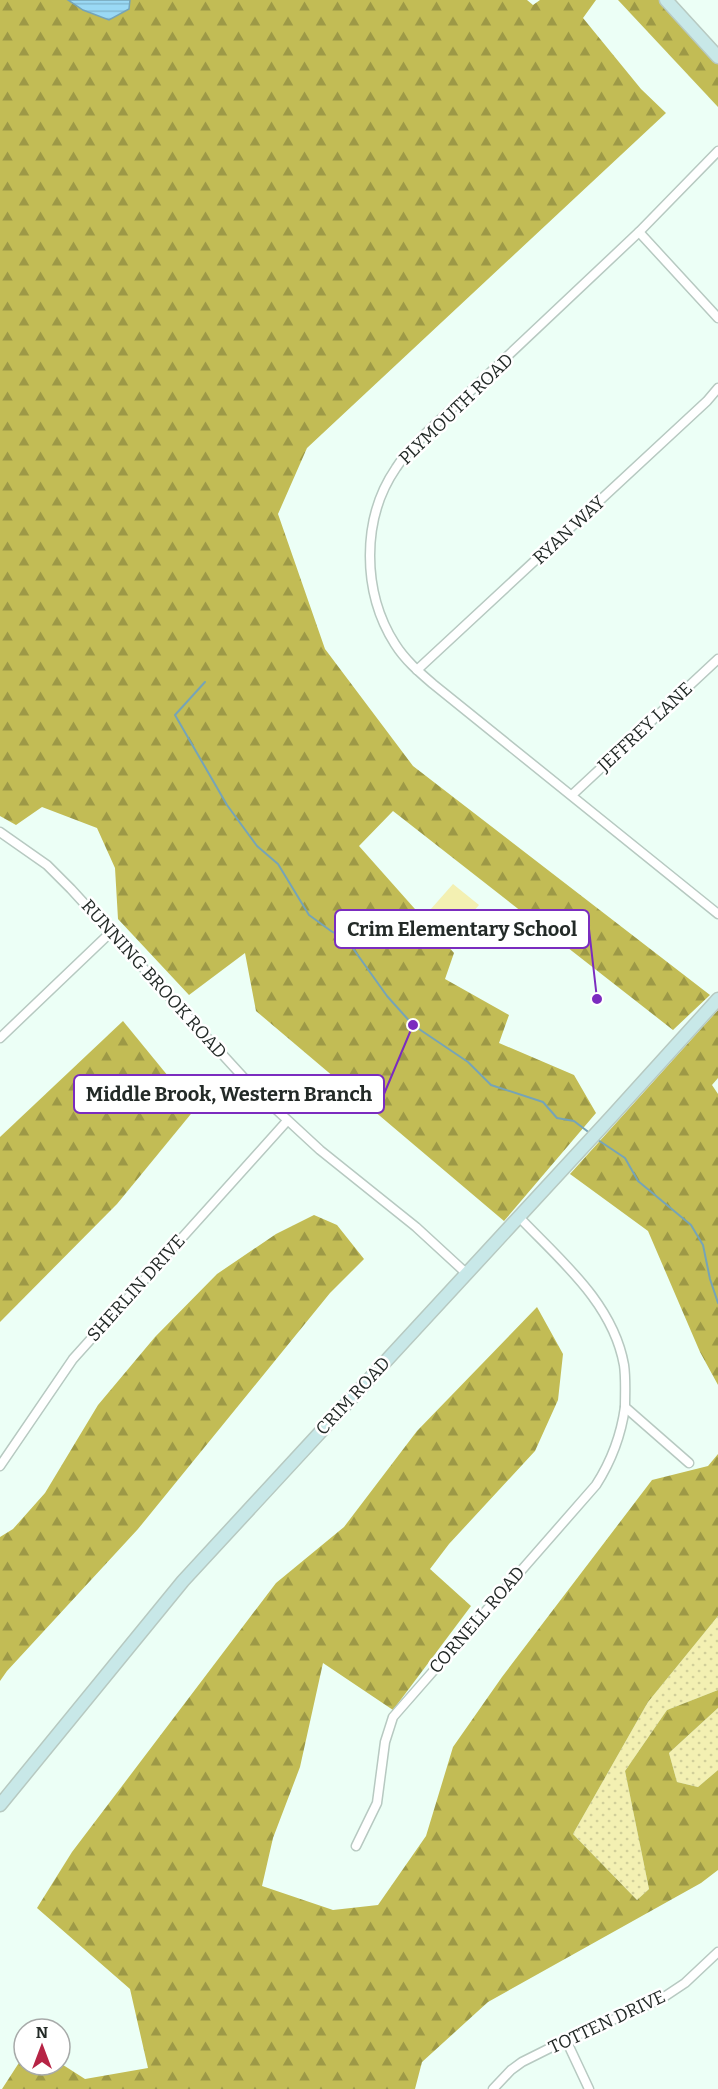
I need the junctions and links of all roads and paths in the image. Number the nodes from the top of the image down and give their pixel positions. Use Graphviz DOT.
graph roads {
  1 [pos="666,0"];
  2 [pos="718,57"];
  3 [pos="718,151"];
  4 [pos="639,232"];
  5 [pos="718,318"];
  6 [pos="718,388"];
  7 [pos="718,659"];
  8 [pos="417,670"];
  9 [pos="572,795"];
  10 [pos="0,832"];
  11 [pos="718,914"];
  12 [pos="110,933"];
  13 [pos="718,999"];
  14 [pos="0,1038"];
  15 [pos="287,1121"];
  16 [pos="519,1217"];
  17 [pos="466,1273"];
  18 [pos="625,1407"];
  19 [pos="689,1462"];
  20 [pos="0,1466"];
  21 [pos="0,1805"];
  22 [pos="356,1846"];
  23 [pos="718,1952"];
  24 [pos="567,2040"];
  25 [pos="493,2089"];
  26 [pos="589,2089"];
  1 -- 2 [label="street"];
  3 -- 4 [label="street, PLYMOUTH ROAD"];
  4 -- 5 [label="street"];
  4 -- 8 [label="street, PLYMOUTH ROAD"];
  6 -- 8 [label="street, RYAN WAY"];
  7 -- 9 [label="street, JEFFREY LANE"];
  8 -- 9 [label="street, PLYMOUTH ROAD"];
  9 -- 11 [label="street, PLYMOUTH ROAD"];
  10 -- 12 [label="street, RUNNING BROOK ROAD"];
  12 -- 14 [label="street"];
  12 -- 15 [label="street, RUNNING BROOK ROAD"];
  13 -- 16 [label="street, CRIM ROAD"];
  15 -- 17 [label="street, RUNNING BROOK ROAD"];
  15 -- 20 [label="street, SHERLIN DRIVE"];
  16 -- 17 [label="street, CRIM ROAD"];
  16 -- 18 [label="street, CORNELL ROAD"];
  17 -- 21 [label="street, CRIM ROAD"];
  18 -- 19 [label="street"];
  18 -- 22 [label="street, CORNELL ROAD"];
  23 -- 24 [label="street, TOTTEN DRIVE"];
  24 -- 25 [label="street, TOTTEN DRIVE"];
  24 -- 26 [label="street"];
}
